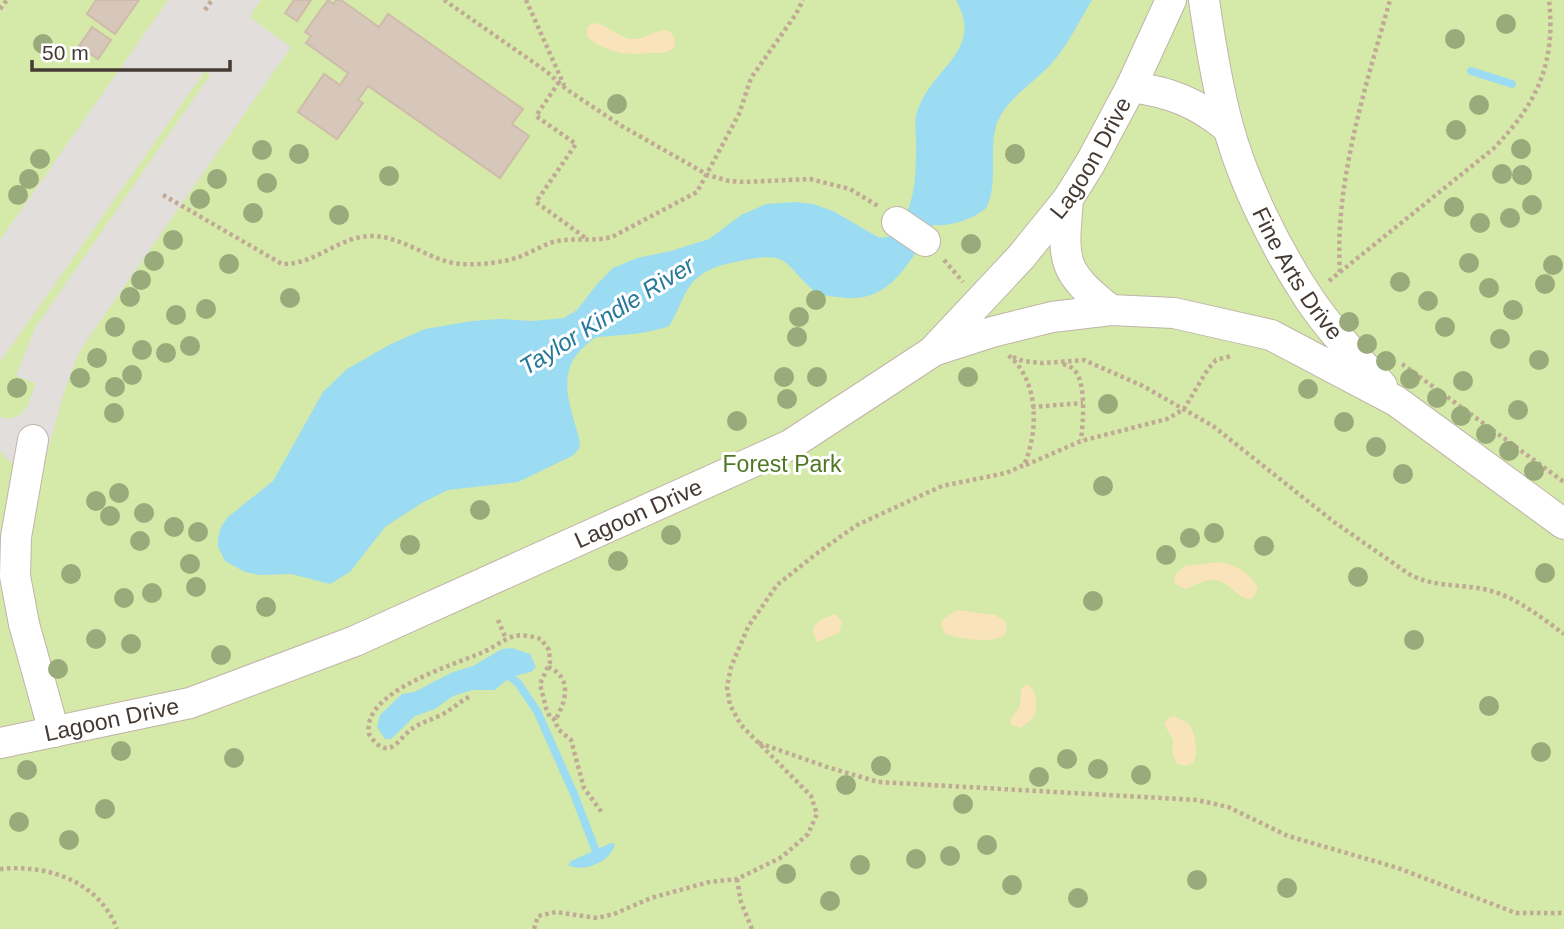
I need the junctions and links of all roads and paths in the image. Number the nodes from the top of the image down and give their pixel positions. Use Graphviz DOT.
graph roads {
  1 [pos="7,0"];
  2 [pos="212,0"];
  3 [pos="444,0"];
  4 [pos="526,0"];
  5 [pos="803,0"];
  6 [pos="1171,0"];
  7 [pos="1204,0"];
  8 [pos="1390,0"];
  9 [pos="1549,0"];
  10 [pos="0,9"];
  11 [pos="205,10"];
  12 [pos="559,82"];
  13 [pos="1131,87"];
  14 [pos="566,89"];
  15 [pos="1228,128"];
  16 [pos="708,175"];
  17 [pos="163,195"];
  18 [pos="1068,199"];
  19 [pos="897,222"];
  20 [pos="589,240"];
  21 [pos="925,241"];
  22 [pos="1322,272"];
  23 [pos="1335,290"];
  24 [pos="1111,310"];
  25 [pos="1001,349"];
  26 [pos="932,352"];
  27 [pos="1237,355"];
  28 [pos="1009,356"];
  29 [pos="1398,361"];
  30 [pos="1062,363"];
  31 [pos="1396,401"];
  32 [pos="1083,403"];
  33 [pos="1032,407"];
  34 [pos="1184,409"];
  35 [pos="33,440"];
  36 [pos="1081,441"];
  37 [pos="1024,465"];
  38 [pos="1564,482"];
  39 [pos="1564,524"];
  40 [pos="499,620"];
  41 [pos="1564,635"];
  42 [pos="506,639"];
  43 [pos="548,667"];
  44 [pos="469,697"];
  45 [pos="555,720"];
  46 [pos="54,732"];
  47 [pos="758,742"];
  48 [pos="0,743"];
  49 [pos="603,814"];
  50 [pos="0,869"];
  51 [pos="737,879"];
  52 [pos="1564,913"];
  53 [pos="117,929"];
  54 [pos="534,929"];
  55 [pos="752,929"];
  1 -- 10 [label="path"];
  2 -- 11 [label="path"];
  3 -- 12 [label="path"];
  4 -- 14 [label="path"];
  5 -- 16 [label="path"];
  6 -- 13 [label="street, Lagoon Drive"];
  7 -- 15 [label="street, Fine Arts Drive"];
  8 -- 9 [label="path"];
  12 -- 14 [label="path"];
  12 -- 20 [label="path"];
  13 -- 15 [label="street"];
  13 -- 18 [label="street, Lagoon Drive"];
  14 -- 16 [label="path"];
  15 -- 31 [label="street, Fine Arts Drive"];
  16 -- 19 [label="path"];
  16 -- 20 [label="path"];
  17 -- 20 [label="path"];
  18 -- 24 [label="street"];
  18 -- 26 [label="street, Lagoon Drive"];
  19 -- 21 [label="street"];
  22 -- 23 [label="path"];
  24 -- 26 [label="street, Fine Arts Drive"];
  24 -- 31 [label="street, Fine Arts Drive"];
  25 -- 28 [label="path"];
  26 -- 46 [label="street, Lagoon Drive"];
  27 -- 34 [label="path"];
  28 -- 30 [label="path"];
  28 -- 33 [label="path"];
  29 -- 38 [label="path"];
  30 -- 32 [label="path"];
  30 -- 34 [label="path"];
  31 -- 39 [label="street, Fine Arts Drive"];
  32 -- 33 [label="path"];
  32 -- 36 [label="path"];
  33 -- 37 [label="path"];
  34 -- 36 [label="path"];
  34 -- 41 [label="path"];
  35 -- 46 [label="street"];
  36 -- 37 [label="path"];
  37 -- 47 [label="path"];
  40 -- 42 [label="path"];
  42 -- 43 [label="path"];
  42 -- 44 [label="path"];
  43 -- 45 [label="path"];
  43 -- 45 [label="path"];
  45 -- 49 [label="path"];
  46 -- 48 [label="street, Lagoon Drive"];
  47 -- 51 [label="path"];
  47 -- 52 [label="path"];
  50 -- 53 [label="path"];
  51 -- 54 [label="path"];
  51 -- 55 [label="path"];
}
